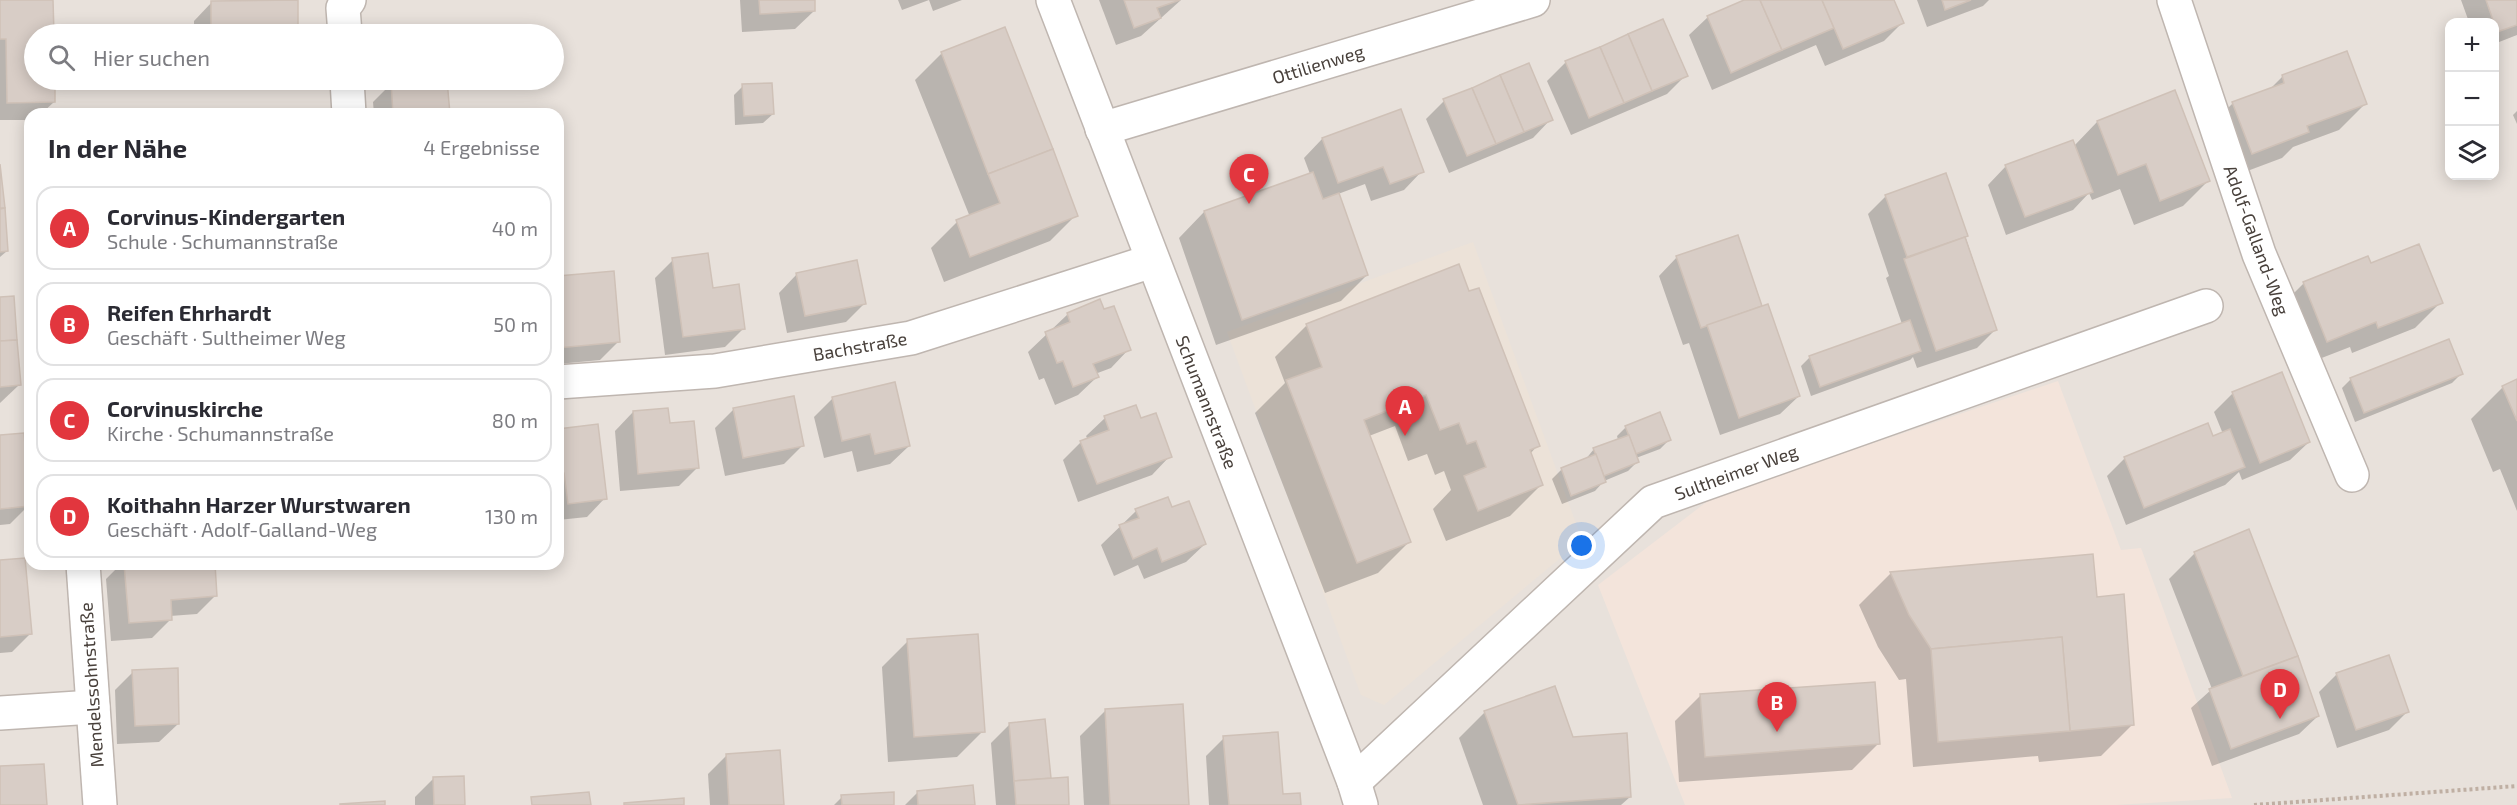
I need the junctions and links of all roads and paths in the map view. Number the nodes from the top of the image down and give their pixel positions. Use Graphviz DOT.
graph roads {
  1 [pos="1053,0"];
  2 [pos="2174,0"];
  3 [pos="1522,1"];
  4 [pos="348,90"];
  5 [pos="349,108"];
  6 [pos="1102,129"];
  7 [pos="1152,261"];
  8 [pos="2206,306"];
  9 [pos="564,382"];
  10 [pos="2352,475"];
  11 [pos="82,570"];
  12 [pos="93,707"];
  13 [pos="0,713"];
  14 [pos="2517,786"];
  15 [pos="1357,793"];
  16 [pos="100,805"];
  17 [pos="2254,805"];
  1 -- 6 [label="street, Schumannstraße"];
  2 -- 10 [label="street, Adolf-Galland-Weg"];
  3 -- 6 [label="street, Ottilienweg"];
  4 -- 5 [label="street"];
  6 -- 7 [label="street, Schumannstraße"];
  7 -- 9 [label="street, Bachstraße"];
  7 -- 15 [label="street, Schumannstraße"];
  8 -- 15 [label="street, Sultheimer Weg"];
  11 -- 12 [label="street, Mendelssohnstraße"];
  12 -- 13 [label="street"];
  12 -- 16 [label="street, Mendelssohnstraße"];
  14 -- 17 [label="path"];
}
